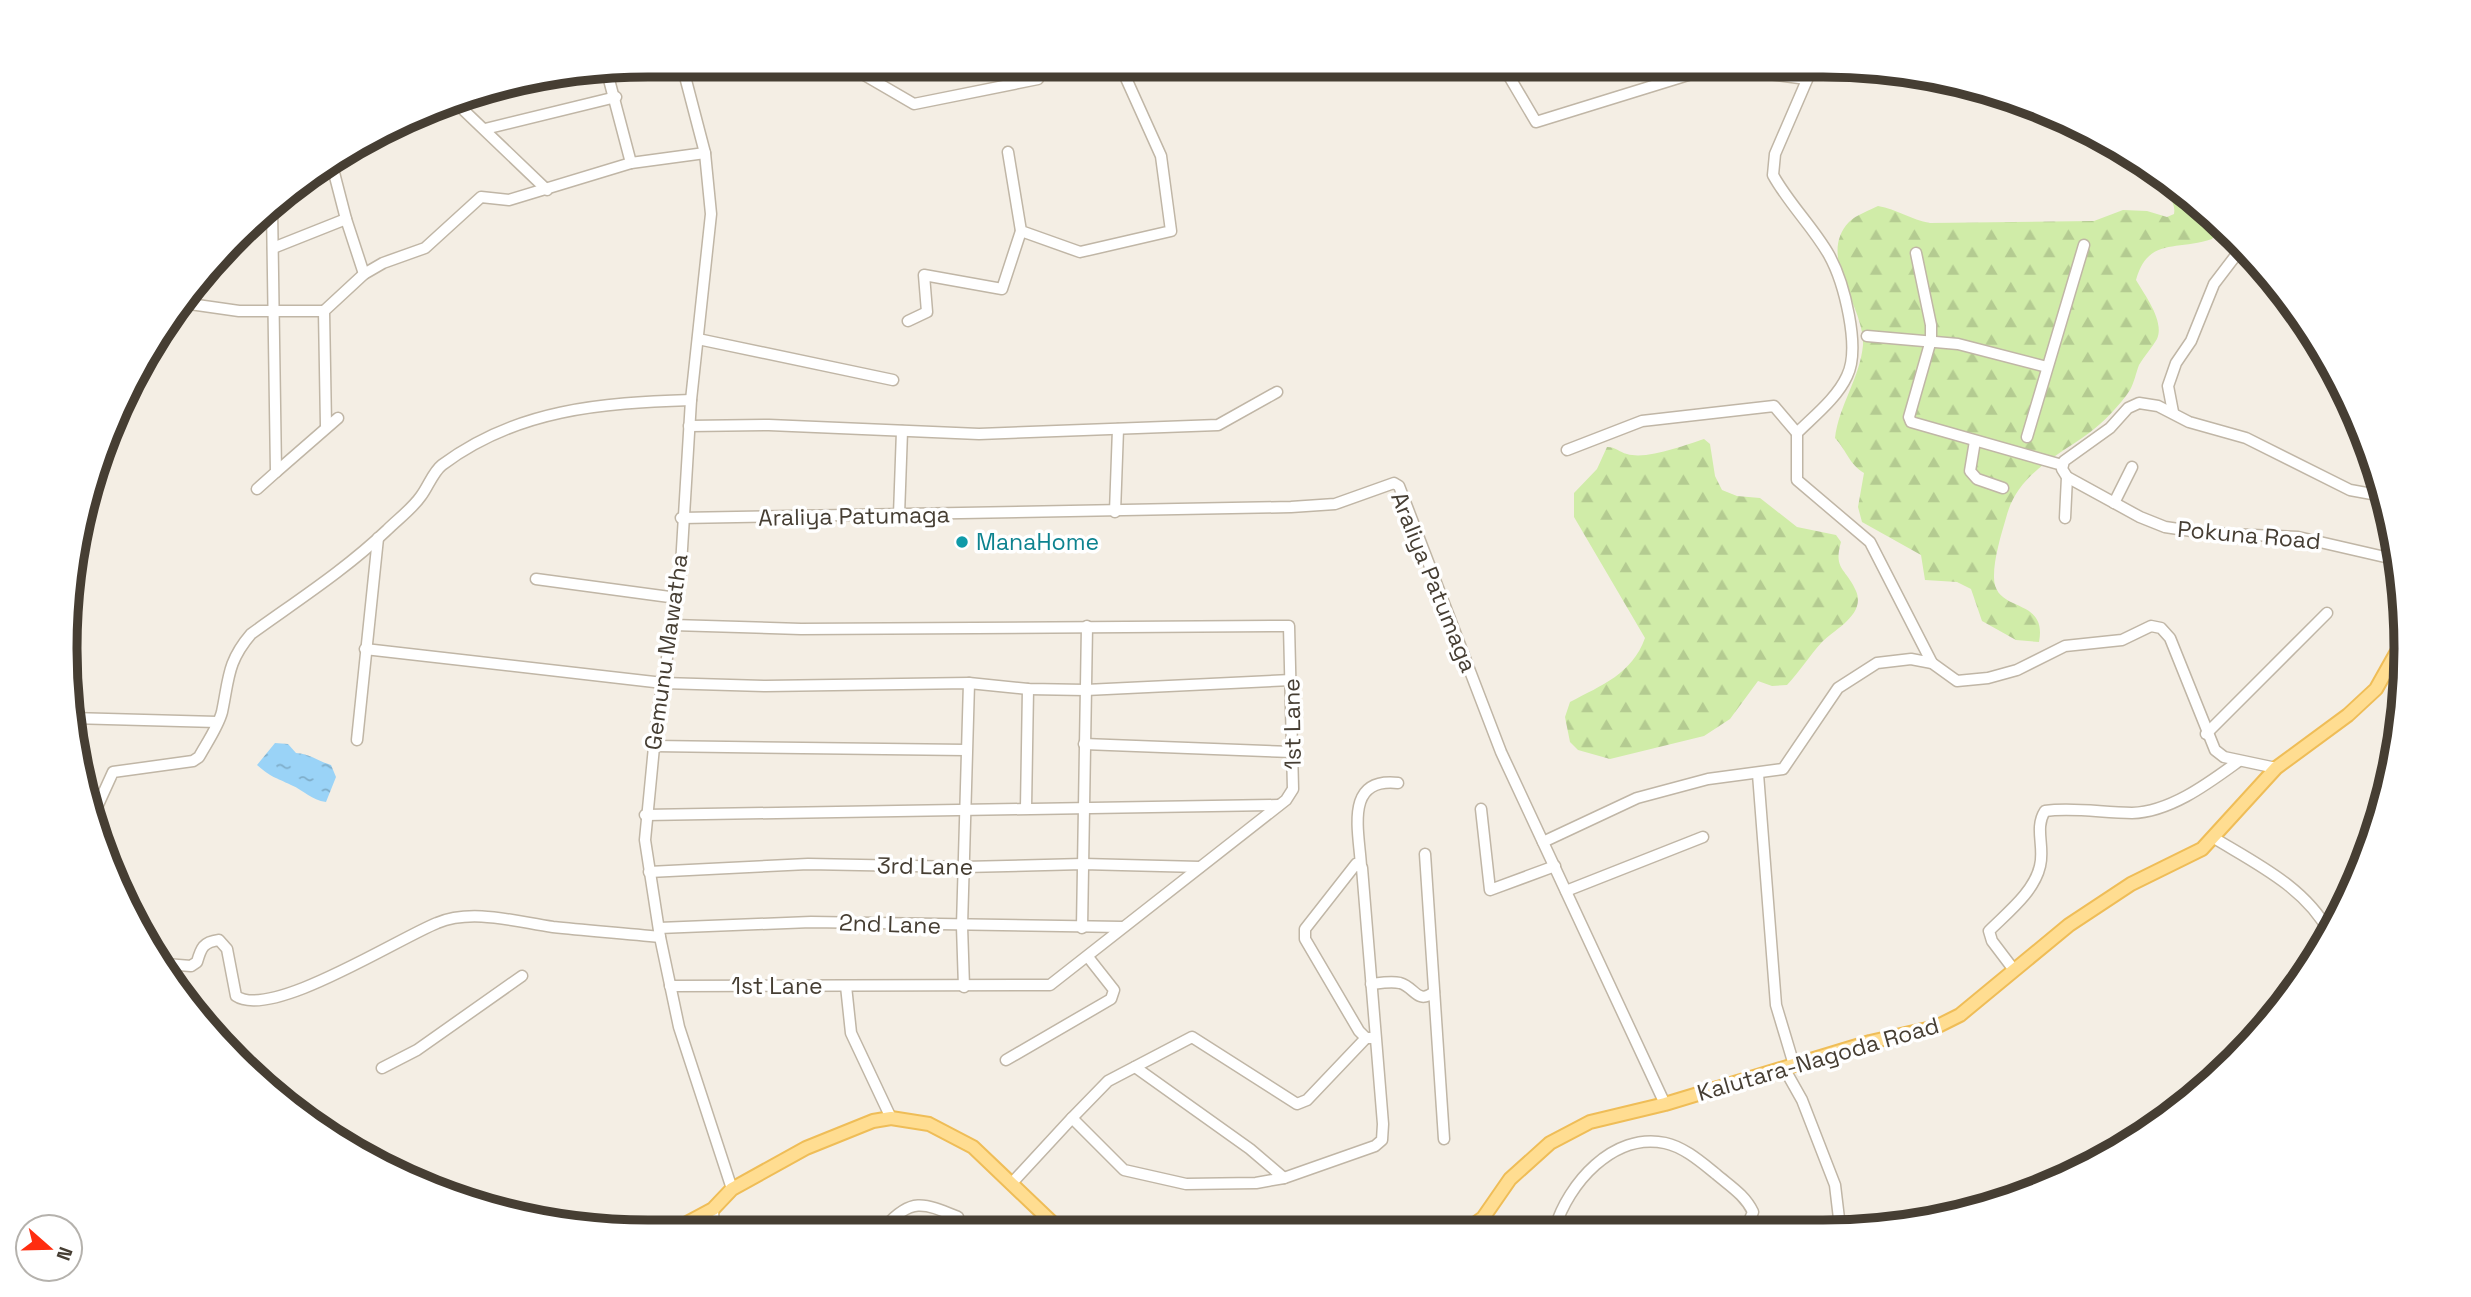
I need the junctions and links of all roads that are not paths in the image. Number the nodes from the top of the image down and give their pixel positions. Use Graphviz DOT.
graph roads {
  1 [pos="686,77"];
  2 [pos="868,77"];
  3 [pos="1125,77"];
  4 [pos="1509,77"];
  5 [pos="1682,77"];
  6 [pos="1792,77"];
  7 [pos="609,78"];
  8 [pos="1038,79"];
  9 [pos="1807,79"];
  10 [pos="616,97"];
  11 [pos="462,108"];
  12 [pos="485,129"];
  13 [pos="1008,152"];
  14 [pos="705,153"];
  15 [pos="631,163"];
  16 [pos="334,171"];
  17 [pos="547,190"];
  18 [pos="272,219"];
  19 [pos="346,219"];
  20 [pos="1021,231"];
  21 [pos="2084,245"];
  22 [pos="273,248"];
  23 [pos="1916,253"];
  24 [pos="2236,255"];
  25 [pos="365,274"];
  26 [pos="193,304"];
  27 [pos="324,311"];
  28 [pos="273,312"];
  29 [pos="908,321"];
  30 [pos="1867,335"];
  31 [pos="698,340"];
  32 [pos="1931,340"];
  33 [pos="2047,367"];
  34 [pos="893,380"];
  35 [pos="1277,392"];
  36 [pos="691,400"];
  37 [pos="2173,412"];
  38 [pos="338,418"];
  39 [pos="326,425"];
  40 [pos="689,426"];
  41 [pos="1118,429"];
  42 [pos="902,431"];
  43 [pos="1797,433"];
  44 [pos="2027,437"];
  45 [pos="1975,441"];
  46 [pos="1567,450"];
  47 [pos="2062,465"];
  48 [pos="2132,467"];
  49 [pos="276,472"];
  50 [pos="2067,477"];
  51 [pos="2003,488"];
  52 [pos="257,489"];
  53 [pos="2373,494"];
  54 [pos="2114,503"];
  55 [pos="1115,512"];
  56 [pos="899,515"];
  57 [pos="681,518"];
  58 [pos="2065,518"];
  59 [pos="378,538"];
  60 [pos="2386,557"];
  61 [pos="536,579"];
  62 [pos="677,597"];
  63 [pos="2327,612"];
  64 [pos="673,625"];
  65 [pos="1087,626"];
  66 [pos="365,649"];
  67 [pos="2394,657"];
  68 [pos="1932,663"];
  69 [pos="1291,680"];
  70 [pos="969,682"];
  71 [pos="663,683"];
  72 [pos="1028,689"];
  73 [pos="1086,691"];
  74 [pos="81,718"];
  75 [pos="217,722"];
  76 [pos="2206,734"];
  77 [pos="357,740"];
  78 [pos="1084,744"];
  79 [pos="654,746"];
  80 [pos="966,750"];
  81 [pos="1292,752"];
  82 [pos="2239,761"];
  83 [pos="2276,768"];
  84 [pos="1758,774"];
  85 [pos="1398,783"];
  86 [pos="98,804"];
  87 [pos="1279,805"];
  88 [pos="1084,806"];
  89 [pos="1026,808"];
  90 [pos="1481,809"];
  91 [pos="965,810"];
  92 [pos="645,815"];
  93 [pos="1703,837"];
  94 [pos="2214,838"];
  95 [pos="1543,842"];
  96 [pos="1424,854"];
  97 [pos="1083,864"];
  98 [pos="1361,866"];
  99 [pos="1555,866"];
  100 [pos="964,867"];
  101 [pos="1201,867"];
  102 [pos="649,872"];
  103 [pos="1566,891"];
  104 [pos="2324,921"];
  105 [pos="962,926"];
  106 [pos="1082,928"];
  107 [pos="1122,928"];
  108 [pos="659,932"];
  109 [pos="1088,957"];
  110 [pos="172,964"];
  111 [pos="2014,970"];
  112 [pos="522,976"];
  113 [pos="1371,984"];
  114 [pos="670,986"];
  115 [pos="846,986"];
  116 [pos="964,987"];
  117 [pos="1434,992"];
  118 [pos="1371,1038"];
  119 [pos="1006,1059"];
  120 [pos="1789,1066"];
  121 [pos="1135,1067"];
  122 [pos="382,1068"];
  123 [pos="1665,1104"];
  124 [pos="891,1118"];
  125 [pos="1072,1118"];
  126 [pos="1444,1139"];
  127 [pos="1284,1178"];
  128 [pos="1011,1184"];
  129 [pos="732,1189"];
  130 [pos="713,1209"];
  131 [pos="958,1217"];
  132 [pos="692,1220"];
  133 [pos="714,1220"];
  134 [pos="892,1220"];
  135 [pos="1049,1220"];
  136 [pos="1480,1220"];
  137 [pos="1557,1220"];
  138 [pos="1750,1220"];
  139 [pos="1839,1220"];
  1 -- 14 [label="street, Gemunu Mawatha"];
  2 -- 8 [label="street"];
  3 -- 20 [label="street"];
  4 -- 5 [label="street"];
  6 -- 9 [label="street"];
  7 -- 10 [label="street"];
  9 -- 43 [label="street"];
  10 -- 12 [label="street"];
  10 -- 15 [label="street"];
  11 -- 12 [label="street"];
  12 -- 17 [label="street"];
  13 -- 20 [label="street"];
  14 -- 15 [label="street"];
  14 -- 31 [label="street, Gemunu Mawatha"];
  15 -- 17 [label="street"];
  16 -- 19 [label="street"];
  17 -- 25 [label="street"];
  18 -- 22 [label="street"];
  19 -- 22 [label="street"];
  19 -- 25 [label="street"];
  20 -- 29 [label="street"];
  21 -- 33 [label="street"];
  22 -- 28 [label="street"];
  23 -- 32 [label="street"];
  24 -- 37 [label="street"];
  25 -- 27 [label="street"];
  26 -- 28 [label="street"];
  27 -- 28 [label="street"];
  27 -- 39 [label="street"];
  28 -- 49 [label="street"];
  30 -- 32 [label="street"];
  31 -- 34 [label="street"];
  31 -- 36 [label="street, Gemunu Mawatha"];
  32 -- 33 [label="street"];
  32 -- 45 [label="street"];
  33 -- 44 [label="street"];
  35 -- 41 [label="street"];
  36 -- 40 [label="street, Gemunu Mawatha"];
  36 -- 59 [label="street"];
  37 -- 47 [label="street"];
  37 -- 53 [label="street"];
  38 -- 39 [label="street"];
  39 -- 49 [label="street"];
  40 -- 42 [label="street"];
  40 -- 57 [label="street, Gemunu Mawatha"];
  41 -- 42 [label="street"];
  41 -- 55 [label="street"];
  42 -- 56 [label="street"];
  43 -- 46 [label="street"];
  43 -- 68 [label="street"];
  45 -- 47 [label="street"];
  45 -- 51 [label="street"];
  47 -- 50 [label="street"];
  48 -- 54 [label="street"];
  49 -- 52 [label="street"];
  50 -- 54 [label="street, Pokuna Road"];
  50 -- 58 [label="street"];
  54 -- 60 [label="street, Pokuna Road"];
  55 -- 56 [label="street, Araliya Patumaga"];
  55 -- 95 [label="street, Araliya Patumaga"];
  56 -- 57 [label="street, Araliya Patumaga"];
  57 -- 62 [label="street, Gemunu Mawatha"];
  59 -- 66 [label="street"];
  59 -- 75 [label="street"];
  61 -- 62 [label="street"];
  62 -- 64 [label="street, Gemunu Mawatha"];
  63 -- 76 [label="street"];
  64 -- 65 [label="street, 1st Lane"];
  64 -- 71 [label="street, Gemunu Mawatha"];
  65 -- 69 [label="street, 1st Lane"];
  65 -- 73 [label="street"];
  66 -- 71 [label="street"];
  66 -- 77 [label="street"];
  67 -- 83 [label="main road, Kalutara-Nagoda Road"];
  68 -- 76 [label="street"];
  68 -- 84 [label="street"];
  69 -- 73 [label="street"];
  69 -- 81 [label="street, 1st Lane"];
  70 -- 71 [label="street"];
  70 -- 72 [label="street"];
  70 -- 80 [label="street"];
  71 -- 79 [label="street, Gemunu Mawatha"];
  72 -- 73 [label="street"];
  72 -- 89 [label="street"];
  73 -- 78 [label="street"];
  74 -- 75 [label="street"];
  75 -- 86 [label="street"];
  76 -- 82 [label="street"];
  78 -- 81 [label="street"];
  78 -- 88 [label="street"];
  79 -- 80 [label="street"];
  79 -- 92 [label="street, Gemunu Mawatha"];
  80 -- 91 [label="street"];
  81 -- 87 [label="street, 1st Lane"];
  82 -- 83 [label="street"];
  82 -- 111 [label="street"];
  83 -- 94 [label="main road, Kalutara-Nagoda Road"];
  84 -- 95 [label="street"];
  84 -- 120 [label="street"];
  85 -- 98 [label="street"];
  87 -- 88 [label="street"];
  87 -- 101 [label="street, 1st Lane"];
  88 -- 89 [label="street"];
  88 -- 97 [label="street"];
  89 -- 91 [label="street"];
  90 -- 99 [label="street"];
  91 -- 92 [label="street"];
  91 -- 100 [label="street"];
  92 -- 102 [label="street, Gemunu Mawatha"];
  93 -- 103 [label="street"];
  94 -- 104 [label="street"];
  94 -- 111 [label="main road, Kalutara-Nagoda Road"];
  95 -- 99 [label="street, Araliya Patumaga"];
  96 -- 117 [label="street"];
  97 -- 100 [label="street, 3rd Lane"];
  97 -- 101 [label="street, 3rd Lane"];
  97 -- 106 [label="street"];
  98 -- 113 [label="street"];
  98 -- 118 [label="street"];
  99 -- 103 [label="street, Araliya Patumaga"];
  100 -- 102 [label="street, 3rd Lane"];
  100 -- 105 [label="street"];
  101 -- 107 [label="street, 1st Lane"];
  102 -- 108 [label="street, Gemunu Mawatha"];
  103 -- 123 [label="street, Araliya Patumaga"];
  105 -- 106 [label="street, 2nd Lane"];
  105 -- 108 [label="street, 2nd Lane"];
  105 -- 116 [label="street"];
  106 -- 107 [label="street, 2nd Lane"];
  107 -- 109 [label="street, 1st Lane"];
  108 -- 110 [label="street, 2nd Lane"];
  108 -- 114 [label="street, Gemunu Mawatha"];
  109 -- 116 [label="street, 1st Lane"];
  109 -- 119 [label="street"];
  111 -- 120 [label="main road, Kalutara-Nagoda Road"];
  112 -- 122 [label="street"];
  113 -- 117 [label="street"];
  113 -- 118 [label="street"];
  114 -- 115 [label="street, 1st Lane"];
  114 -- 129 [label="street, Gemunu Mawatha"];
  115 -- 116 [label="street, 1st Lane"];
  115 -- 124 [label="street"];
  117 -- 126 [label="street"];
  118 -- 121 [label="street"];
  118 -- 127 [label="street"];
  120 -- 123 [label="main road, Kalutara-Nagoda Road"];
  120 -- 139 [label="street"];
  121 -- 125 [label="street"];
  121 -- 127 [label="street"];
  123 -- 136 [label="main road, Kalutara-Nagoda Road"];
  124 -- 128 [label="main road"];
  124 -- 129 [label="main road"];
  125 -- 127 [label="street"];
  125 -- 128 [label="street"];
  128 -- 135 [label="main road"];
  129 -- 130 [label="main road"];
  130 -- 132 [label="main road"];
  130 -- 133 [label="street"];
  131 -- 134 [label="street"];
  137 -- 138 [label="street"];
}
